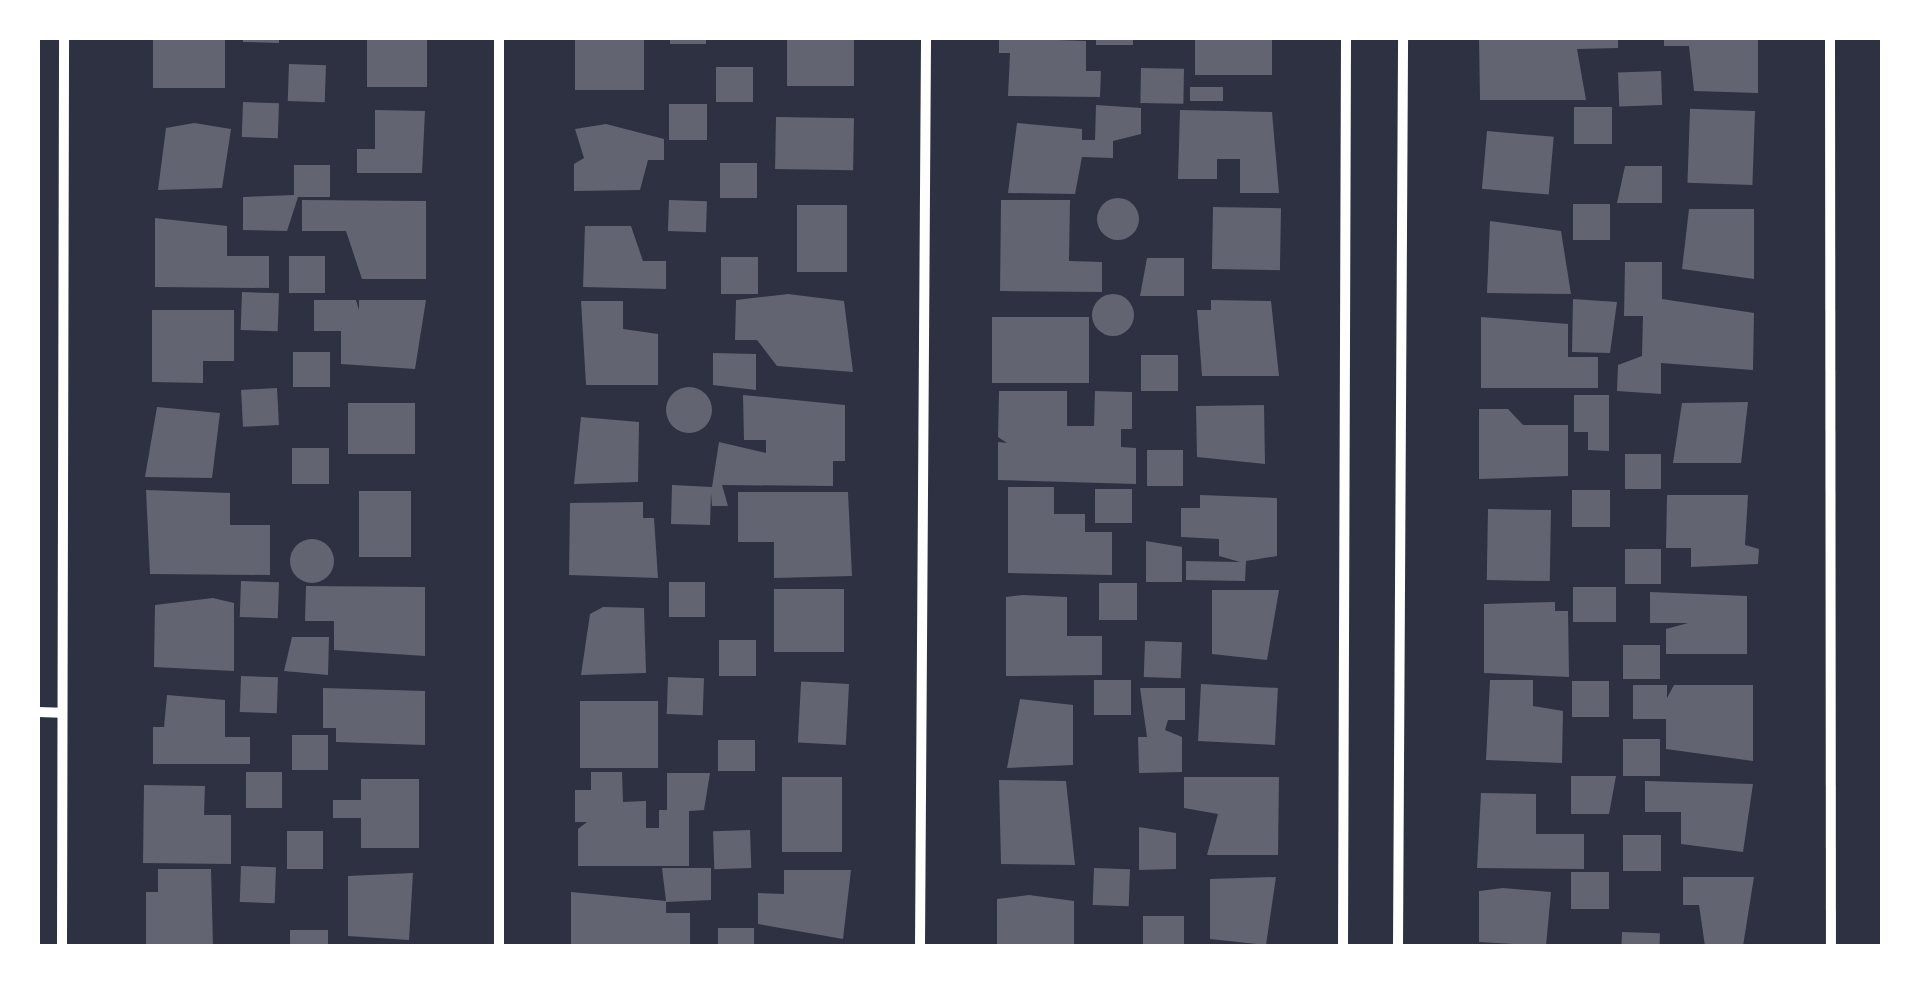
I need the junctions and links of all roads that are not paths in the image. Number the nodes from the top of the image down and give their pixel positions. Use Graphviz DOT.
graph roads {
  1 [pos="64,38"];
  2 [pos="500,38"];
  3 [pos="926,38"];
  4 [pos="1346,38"];
  5 [pos="1402,38"];
  6 [pos="1830,38"];
  7 [pos="38,712"];
  8 [pos="60,712"];
  9 [pos="62,946"];
  10 [pos="499,946"];
  11 [pos="920,946"];
  12 [pos="1343,946"];
  13 [pos="1398,946"];
  14 [pos="1831,946"];
  1 -- 8 [label="street"];
  2 -- 10 [label="street"];
  3 -- 11 [label="street"];
  4 -- 12 [label="street"];
  5 -- 13 [label="street"];
  6 -- 14 [label="street"];
  7 -- 8 [label="street"];
  8 -- 9 [label="street"];
}
